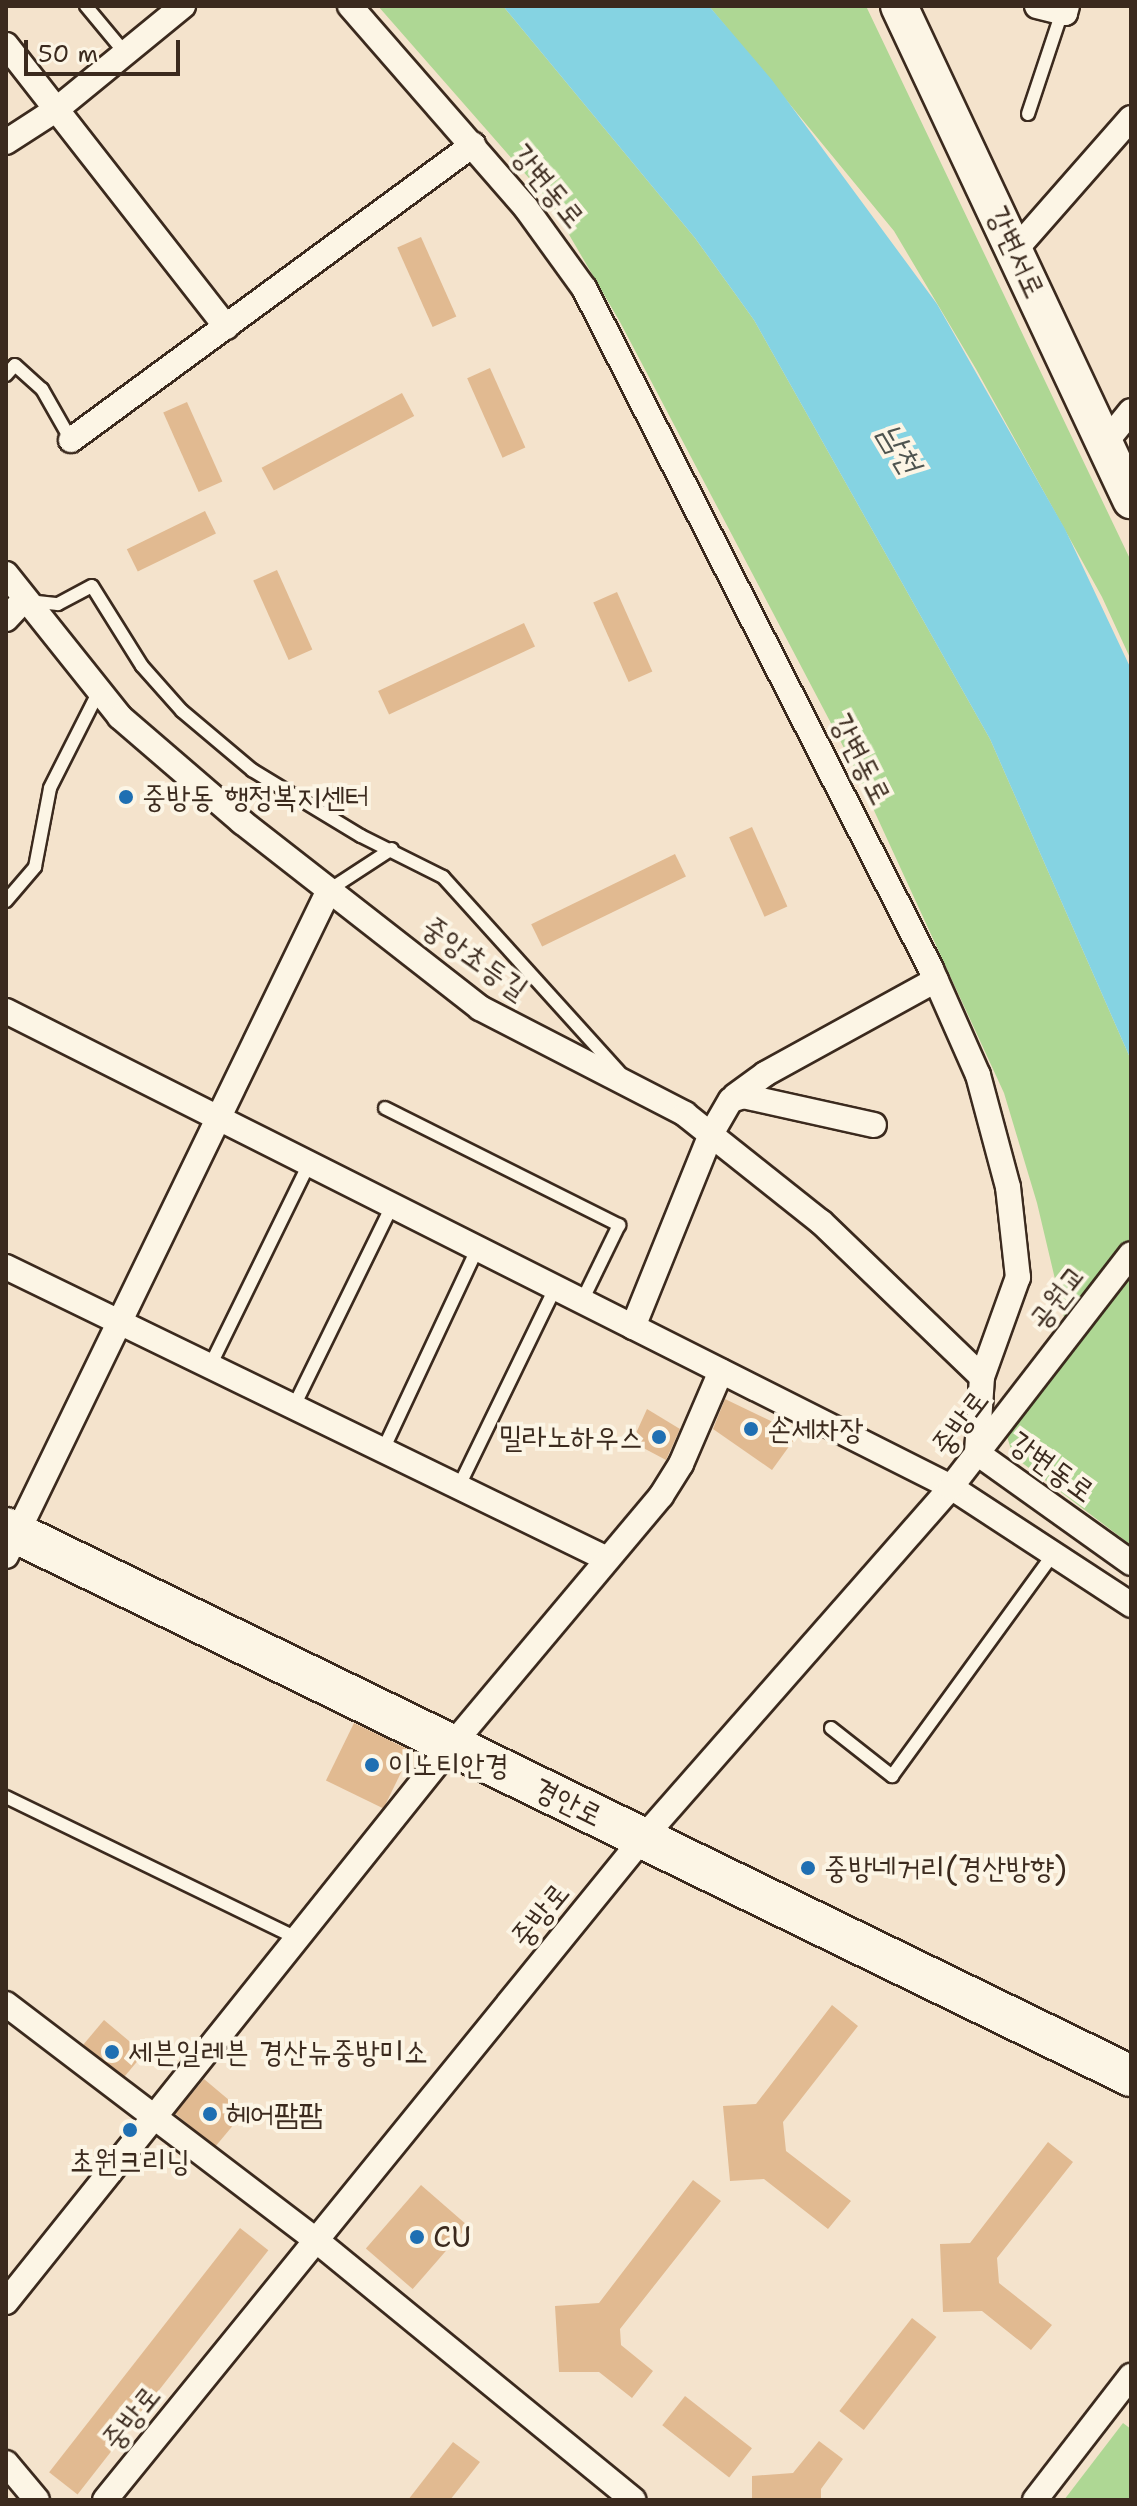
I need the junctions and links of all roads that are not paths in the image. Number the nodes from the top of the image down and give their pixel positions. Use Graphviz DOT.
graph roads {
  1 [pos="86,6"];
  2 [pos="183,6"];
  3 [pos="350,6"];
  4 [pos="899,6"];
  5 [pos="1037,6"];
  6 [pos="1065,9"];
  7 [pos="6,45"];
  8 [pos="125,53"];
  9 [pos="57,109"];
  10 [pos="1028,114"];
  11 [pos="1131,118"];
  12 [pos="6,142"];
  13 [pos="473,145"];
  14 [pos="1016,249"];
  15 [pos="226,327"];
  16 [pos="6,375"];
  17 [pos="1131,411"];
  18 [pos="71,440"];
  19 [pos="1105,443"];
  20 [pos="1131,500"];
  21 [pos="6,574"];
  22 [pos="15,599"];
  23 [pos="6,619"];
  24 [pos="99,691"];
  25 [pos="392,849"];
  26 [pos="329,890"];
  27 [pos="6,901"];
  28 [pos="936,980"];
  29 [pos="6,1011"];
  30 [pos="633,1087"];
  31 [pos="735,1096"];
  32 [pos="385,1108"];
  33 [pos="219,1118"];
  34 [pos="874,1125"];
  35 [pos="711,1134"];
  36 [pos="309,1164"];
  37 [pos="392,1206"];
  38 [pos="477,1249"];
  39 [pos="1131,1254"];
  40 [pos="6,1267"];
  41 [pos="555,1288"];
  42 [pos="582,1301"];
  43 [pos="120,1322"];
  44 [pos="633,1327"];
  45 [pos="210,1366"];
  46 [pos="721,1371"];
  47 [pos="982,1377"];
  48 [pos="1034,1379"];
  49 [pos="294,1406"];
  50 [pos="383,1450"];
  51 [pos="977,1453"];
  52 [pos="459,1486"];
  53 [pos="951,1487"];
  54 [pos="10,1540"];
  55 [pos="1051,1557"];
  56 [pos="607,1559"];
  57 [pos="1131,1563"];
  58 [pos="1131,1605"];
  59 [pos="831,1728"];
  60 [pos="452,1745"];
  61 [pos="6,1797"];
  62 [pos="643,1838"];
  63 [pos="296,1938"];
  64 [pos="6,2004"];
  65 [pos="1131,2076"];
  66 [pos="155,2117"];
  67 [pos="317,2241"];
  68 [pos="6,2302"];
  69 [pos="1127,2391"];
  70 [pos="6,2463"];
  71 [pos="37,2500"];
  72 [pos="105,2500"];
  73 [pos="634,2500"];
  74 [pos="1035,2500"];
  1 -- 8 [label="lane"];
  2 -- 8 [label="street"];
  3 -- 13 [label="street, 강변동로"];
  4 -- 14 [label="street, 강변서로"];
  5 -- 6 [label="street"];
  6 -- 10 [label="lane"];
  7 -- 9 [label="street"];
  8 -- 9 [label="street"];
  9 -- 12 [label="street"];
  9 -- 15 [label="street"];
  11 -- 14 [label="street"];
  13 -- 15 [label="street"];
  13 -- 28 [label="street, 강변동로"];
  14 -- 19 [label="street, 강변서로"];
  15 -- 18 [label="street"];
  16 -- 18 [label="lane"];
  17 -- 19 [label="street"];
  19 -- 20 [label="street, 강변서로"];
  21 -- 22 [label="street, 중앙초등길"];
  22 -- 23 [label="street"];
  22 -- 24 [label="street, 중앙초등길"];
  22 -- 25 [label="lane"];
  24 -- 26 [label="street, 중앙초등길"];
  24 -- 27 [label="lane"];
  25 -- 26 [label="lane"];
  25 -- 30 [label="lane"];
  26 -- 30 [label="street, 중앙초등길"];
  26 -- 33 [label="street"];
  28 -- 31 [label="street"];
  28 -- 47 [label="street, 강변동로"];
  29 -- 33 [label="street"];
  30 -- 35 [label="street, 중앙초등길"];
  31 -- 34 [label="street"];
  31 -- 35 [label="street"];
  32 -- 42 [label="lane"];
  33 -- 36 [label="street"];
  33 -- 43 [label="street"];
  35 -- 44 [label="street"];
  35 -- 47 [label="street, 중앙초등길"];
  36 -- 37 [label="street"];
  36 -- 45 [label="lane"];
  37 -- 38 [label="street"];
  37 -- 49 [label="lane"];
  38 -- 41 [label="street"];
  38 -- 50 [label="lane"];
  39 -- 48 [label="street, 공원교"];
  40 -- 43 [label="street"];
  41 -- 42 [label="street"];
  41 -- 52 [label="lane"];
  42 -- 44 [label="street"];
  43 -- 45 [label="street"];
  43 -- 54 [label="street"];
  44 -- 46 [label="street"];
  45 -- 49 [label="street"];
  46 -- 53 [label="street"];
  46 -- 56 [label="street"];
  47 -- 51 [label="street, 강변동로"];
  48 -- 51 [label="street, 중방로"];
  49 -- 50 [label="street"];
  50 -- 52 [label="street"];
  51 -- 53 [label="street, 중방로"];
  51 -- 57 [label="street, 강변동로"];
  52 -- 56 [label="street"];
  53 -- 55 [label="street"];
  53 -- 62 [label="street, 중방로"];
  54 -- 60 [label="main road, 경안로"];
  55 -- 58 [label="street"];
  55 -- 59 [label="lane"];
  56 -- 60 [label="street"];
  60 -- 62 [label="main road, 경안로"];
  60 -- 63 [label="street"];
  61 -- 63 [label="lane"];
  62 -- 65 [label="main road, 경안로"];
  62 -- 67 [label="street, 중방로"];
  63 -- 66 [label="street"];
  64 -- 66 [label="street"];
  66 -- 67 [label="street"];
  66 -- 68 [label="street"];
  67 -- 72 [label="street, 중방로"];
  67 -- 73 [label="street"];
  69 -- 74 [label="street"];
  70 -- 71 [label="street"];
}
